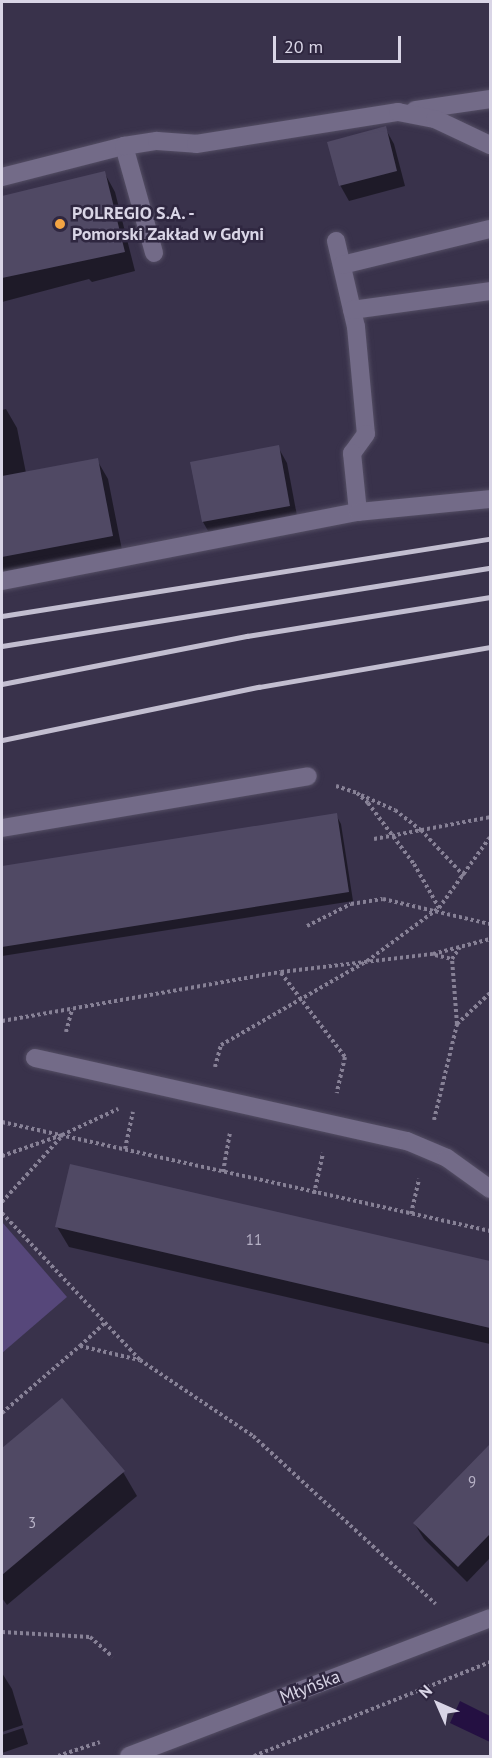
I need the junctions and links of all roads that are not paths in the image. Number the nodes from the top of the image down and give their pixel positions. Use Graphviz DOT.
graph roads {
  1 [pos="490,99"];
  2 [pos="398,112"];
  3 [pos="490,145"];
  4 [pos="124,146"];
  5 [pos="2,177"];
  6 [pos="490,229"];
  7 [pos="336,240"];
  8 [pos="154,253"];
  9 [pos="342,265"];
  10 [pos="490,291"];
  11 [pos="352,310"];
  12 [pos="490,499"];
  13 [pos="358,512"];
  14 [pos="2,581"];
  15 [pos="308,776"];
  16 [pos="2,828"];
  17 [pos="35,1058"];
  18 [pos="490,1189"];
  19 [pos="490,1618"];
  20 [pos="129,1756"];
  1 -- 2 [label="street"];
  2 -- 3 [label="street"];
  2 -- 4 [label="street"];
  4 -- 5 [label="street"];
  4 -- 8 [label="street"];
  6 -- 9 [label="street"];
  7 -- 9 [label="street"];
  9 -- 11 [label="street"];
  10 -- 11 [label="street"];
  11 -- 13 [label="street"];
  12 -- 13 [label="street"];
  13 -- 14 [label="street"];
  15 -- 16 [label="street"];
  17 -- 18 [label="street"];
  19 -- 20 [label="street, Młyńska"];
}
